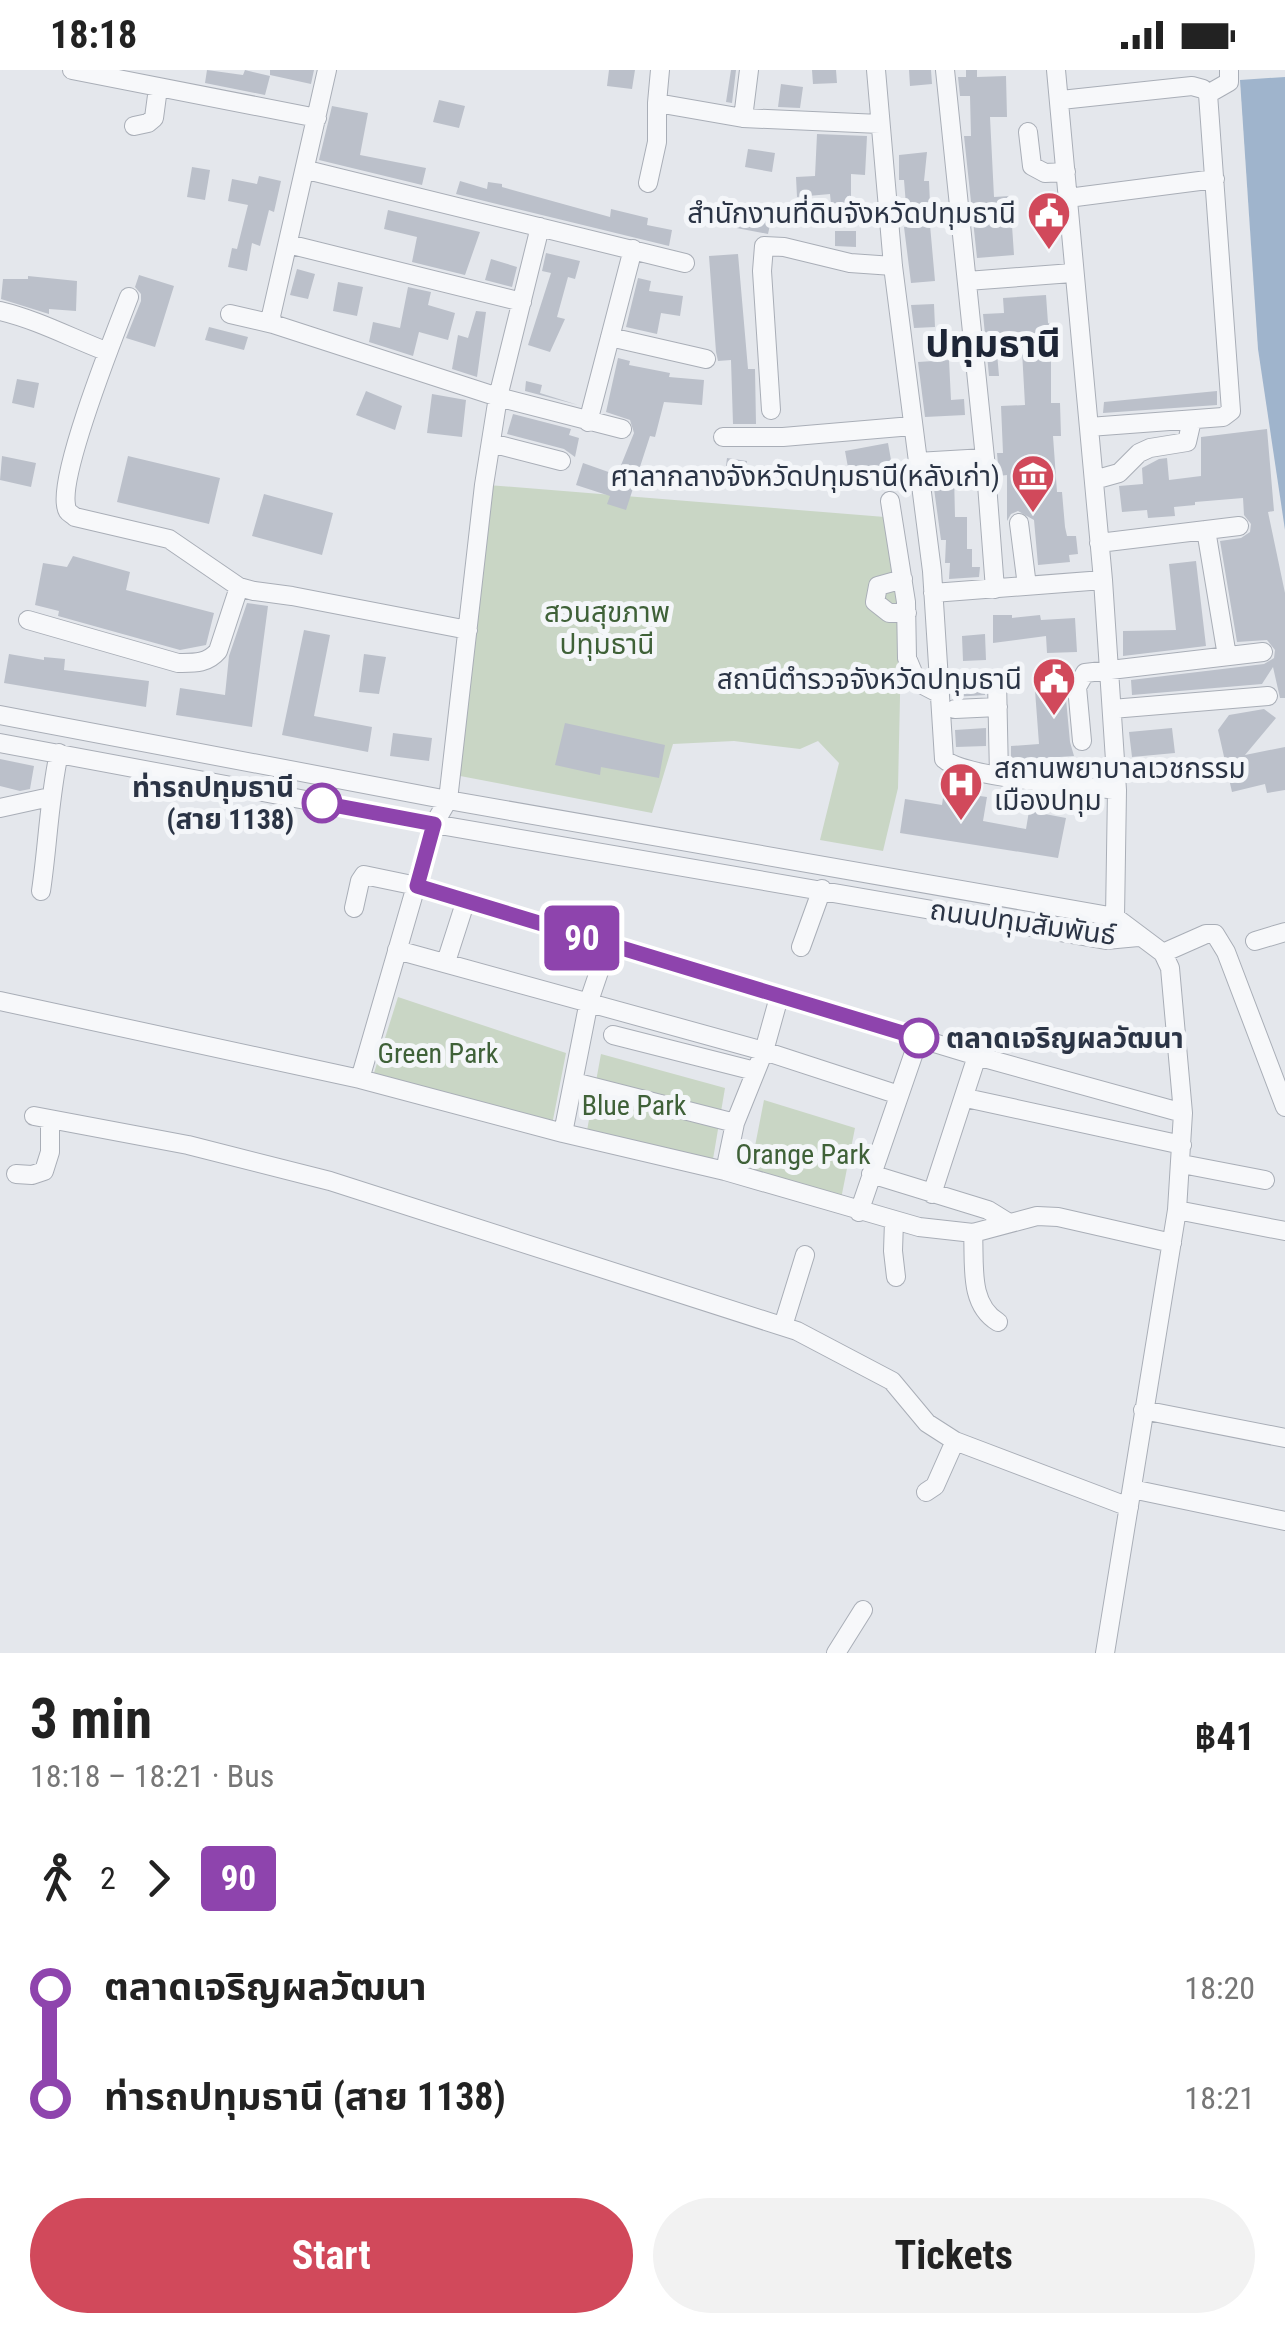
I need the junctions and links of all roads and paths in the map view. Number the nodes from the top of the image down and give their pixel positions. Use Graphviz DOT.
graph roads {
  1 [pos="72,70"];
  2 [pos="327,70"];
  3 [pos="660,70"];
  4 [pos="749,70"];
  5 [pos="876,70"];
  6 [pos="944,70"];
  7 [pos="1056,70"];
  8 [pos="1135,70"];
  9 [pos="1229,70"];
  10 [pos="158,88"];
  11 [pos="1136,92"];
  12 [pos="1208,94"];
  13 [pos="1061,100"];
  14 [pos="657,104"];
  15 [pos="316,118"];
  16 [pos="743,118"];
  17 [pos="880,124"];
  18 [pos="134,126"];
  19 [pos="1028,132"];
  20 [pos="307,170"];
  21 [pos="1066,172"];
  22 [pos="1215,178"];
  23 [pos="648,183"];
  24 [pos="1068,198"];
  25 [pos="540,227"];
  26 [pos="288,244"];
  27 [pos="633,249"];
  28 [pos="685,263"];
  29 [pos="893,266"];
  30 [pos="1072,273"];
  31 [pos="968,281"];
  32 [pos="129,297"];
  33 [pos="522,302"];
  34 [pos="0,311"];
  35 [pos="230,314"];
  36 [pos="273,324"];
  37 [pos="610,337"];
  38 [pos="108,352"];
  39 [pos="706,359"];
  40 [pos="498,398"];
  41 [pos="771,410"];
  42 [pos="1192,420"];
  43 [pos="588,422"];
  44 [pos="912,426"];
  45 [pos="1089,427"];
  46 [pos="622,429"];
  47 [pos="723,436"];
  48 [pos="491,442"];
  49 [pos="985,458"];
  50 [pos="561,462"];
  51 [pos="917,462"];
  52 [pos="1094,480"];
  53 [pos="890,500"];
  54 [pos="1019,523"];
  55 [pos="1239,526"];
  56 [pos="1206,530"];
  57 [pos="1099,543"];
  58 [pos="903,578"];
  59 [pos="1103,580"];
  60 [pos="1026,586"];
  61 [pos="239,587"];
  62 [pos="995,590"];
  63 [pos="933,593"];
  64 [pos="907,613"];
  65 [pos="28,620"];
  66 [pos="468,630"];
  67 [pos="1263,652"];
  68 [pos="1228,656"];
  69 [pos="1109,669"];
  70 [pos="997,682"];
  71 [pos="940,694"];
  72 [pos="1268,696"];
  73 [pos="998,707"];
  74 [pos="955,709"];
  75 [pos="1112,709"];
  76 [pos="0,715"];
  77 [pos="1082,741"];
  78 [pos="0,743"];
  79 [pos="59,753"];
  80 [pos="999,775"];
  81 [pos="1117,790"];
  82 [pos="50,797"];
  83 [pos="448,800"];
  84 [pos="0,808"];
  85 [pos="434,824"];
  86 [pos="417,886"];
  87 [pos="822,889"];
  88 [pos="42,891"];
  89 [pos="465,903"];
  90 [pos="354,908"];
  91 [pos="1115,917"];
  92 [pos="1285,932"];
  93 [pos="1138,937"];
  94 [pos="1106,940"];
  95 [pos="1255,941"];
  96 [pos="608,946"];
  97 [pos="801,947"];
  98 [pos="398,950"];
  99 [pos="1163,953"];
  100 [pos="446,962"];
  101 [pos="779,996"];
  102 [pos="0,1001"];
  103 [pos="589,1002"];
  104 [pos="648,1017"];
  105 [pos="613,1035"];
  106 [pos="919,1038"];
  107 [pos="643,1043"];
  108 [pos="764,1051"];
  109 [pos="977,1056"];
  110 [pos="755,1071"];
  111 [pos="360,1079"];
  112 [pos="574,1082"];
  113 [pos="1282,1088"];
  114 [pos="899,1095"];
  115 [pos="966,1098"];
  116 [pos="1285,1107"];
  117 [pos="1183,1113"];
  118 [pos="735,1123"];
  119 [pos="563,1133"];
  120 [pos="1182,1155"];
  121 [pos="725,1171"];
  122 [pos="16,1174"];
  123 [pos="871,1174"];
  124 [pos="1265,1180"];
  125 [pos="932,1194"];
  126 [pos="1177,1210"];
  127 [pos="859,1212"];
  128 [pos="894,1221"];
  129 [pos="1009,1223"];
  130 [pos="973,1232"];
  131 [pos="1285,1232"];
  132 [pos="1172,1243"];
  133 [pos="805,1255"];
  134 [pos="896,1277"];
  135 [pos="998,1322"];
  136 [pos="783,1326"];
  137 [pos="1144,1410"];
  138 [pos="1285,1438"];
  139 [pos="955,1441"];
  140 [pos="926,1492"];
  141 [pos="1131,1498"];
  142 [pos="1285,1521"];
  143 [pos="863,1610"];
  144 [pos="836,1653"];
  145 [pos="1105,1653"];
  1 -- 10 [label="street"];
  2 -- 15 [label="street"];
  3 -- 14 [label="street"];
  4 -- 16 [label="street"];
  5 -- 17 [label="street"];
  6 -- 31 [label="street"];
  7 -- 13 [label="street"];
  8 -- 11 [label="street"];
  9 -- 12 [label="street"];
  10 -- 15 [label="street"];
  10 -- 18 [label="street"];
  11 -- 12 [label="street"];
  11 -- 13 [label="street"];
  12 -- 22 [label="street"];
  13 -- 21 [label="street"];
  14 -- 16 [label="street"];
  14 -- 23 [label="street"];
  15 -- 20 [label="street"];
  16 -- 17 [label="street"];
  17 -- 29 [label="street"];
  19 -- 21 [label="street"];
  20 -- 25 [label="street"];
  20 -- 26 [label="street"];
  21 -- 24 [label="street"];
  22 -- 24 [label="street"];
  22 -- 42 [label="street"];
  24 -- 30 [label="street"];
  25 -- 27 [label="street"];
  25 -- 33 [label="street"];
  26 -- 33 [label="street"];
  26 -- 36 [label="street"];
  27 -- 28 [label="street"];
  27 -- 37 [label="street"];
  29 -- 41 [label="street"];
  29 -- 44 [label="street"];
  30 -- 31 [label="street"];
  30 -- 45 [label="street"];
  31 -- 49 [label="street"];
  32 -- 38 [label="street"];
  33 -- 40 [label="street"];
  34 -- 38 [label="street"];
  35 -- 36 [label="street"];
  36 -- 40 [label="street"];
  37 -- 39 [label="street"];
  37 -- 43 [label="street"];
  38 -- 61 [label="street"];
  40 -- 43 [label="street"];
  40 -- 48 [label="street"];
  42 -- 45 [label="street"];
  42 -- 52 [label="street"];
  43 -- 46 [label="street"];
  44 -- 47 [label="street"];
  44 -- 51 [label="street"];
  45 -- 52 [label="street"];
  48 -- 50 [label="street"];
  48 -- 66 [label="street"];
  49 -- 51 [label="street"];
  49 -- 62 [label="street"];
  51 -- 63 [label="street"];
  52 -- 57 [label="street"];
  53 -- 58 [label="street"];
  54 -- 60 [label="street"];
  55 -- 56 [label="street"];
  56 -- 57 [label="street"];
  56 -- 68 [label="street"];
  57 -- 59 [label="street"];
  58 -- 64 [label="street"];
  58 -- 64 [label="street"];
  59 -- 60 [label="street"];
  59 -- 69 [label="street"];
  60 -- 62 [label="street"];
  61 -- 65 [label="street"];
  61 -- 66 [label="street"];
  62 -- 63 [label="street"];
  63 -- 71 [label="street"];
  64 -- 71 [label="street"];
  66 -- 83 [label="street"];
  67 -- 68 [label="street"];
  68 -- 69 [label="street"];
  69 -- 75 [label="street"];
  69 -- 77 [label="street"];
  70 -- 73 [label="street"];
  71 -- 80 [label="street"];
  72 -- 75 [label="street"];
  73 -- 74 [label="street"];
  73 -- 80 [label="street"];
  75 -- 81 [label="street"];
  76 -- 83 [label="street, ถนนปทุมสัมพันธ์"];
  78 -- 79 [label="street, ถนนปทุมสัมพันธ์"];
  79 -- 82 [label="street"];
  79 -- 85 [label="street, ถนนปทุมสัมพันธ์"];
  80 -- 81 [label="street"];
  81 -- 91 [label="street"];
  82 -- 84 [label="street"];
  82 -- 88 [label="street"];
  83 -- 85 [label="street"];
  83 -- 91 [label="street, ถนนปทุมสัมพันธ์"];
  85 -- 86 [label="street"];
  85 -- 87 [label="street, ถนนปทุมสัมพันธ์"];
  86 -- 89 [label="street"];
  86 -- 90 [label="street"];
  86 -- 98 [label="street"];
  87 -- 94 [label="street, ถนนปทุมสัมพันธ์"];
  87 -- 97 [label="street"];
  89 -- 96 [label="street"];
  89 -- 100 [label="street"];
  91 -- 93 [label="street, ถนนปทุมสัมพันธ์"];
  91 -- 94 [label="street"];
  92 -- 95 [label="street"];
  93 -- 94 [label="street, ถนนปทุมสัมพันธ์"];
  93 -- 99 [label="street"];
  96 -- 101 [label="street"];
  96 -- 103 [label="street"];
  98 -- 100 [label="street"];
  98 -- 111 [label="street"];
  99 -- 113 [label="street"];
  99 -- 117 [label="street"];
  100 -- 103 [label="street"];
  101 -- 106 [label="street"];
  101 -- 108 [label="street"];
  102 -- 111 [label="street"];
  103 -- 104 [label="street"];
  103 -- 112 [label="street"];
  104 -- 107 [label="street"];
  104 -- 108 [label="street"];
  105 -- 107 [label="street"];
  106 -- 109 [label="street"];
  106 -- 114 [label="street"];
  107 -- 110 [label="street"];
  108 -- 110 [label="street"];
  108 -- 114 [label="street"];
  109 -- 115 [label="street"];
  109 -- 117 [label="street"];
  110 -- 118 [label="street"];
  111 -- 119 [label="street"];
  112 -- 118 [label="street"];
  112 -- 119 [label="street"];
  113 -- 116 [label="street"];
  114 -- 123 [label="street"];
  115 -- 120 [label="street"];
  115 -- 125 [label="street"];
  117 -- 120 [label="street"];
  118 -- 121 [label="street"];
  119 -- 121 [label="street"];
  120 -- 124 [label="street"];
  120 -- 126 [label="street"];
  121 -- 127 [label="street"];
  122 -- 136 [label="street"];
  123 -- 125 [label="street"];
  123 -- 127 [label="street"];
  125 -- 129 [label="street"];
  126 -- 131 [label="street"];
  126 -- 132 [label="street"];
  127 -- 128 [label="street"];
  128 -- 130 [label="street"];
  128 -- 134 [label="street"];
  129 -- 130 [label="street"];
  129 -- 132 [label="street"];
  130 -- 135 [label="street"];
  132 -- 137 [label="street"];
  133 -- 136 [label="street"];
  136 -- 139 [label="street"];
  137 -- 138 [label="street"];
  137 -- 141 [label="street"];
  139 -- 140 [label="street"];
  139 -- 141 [label="street"];
  141 -- 142 [label="street"];
  141 -- 145 [label="street"];
  143 -- 144 [label="street"];
}
